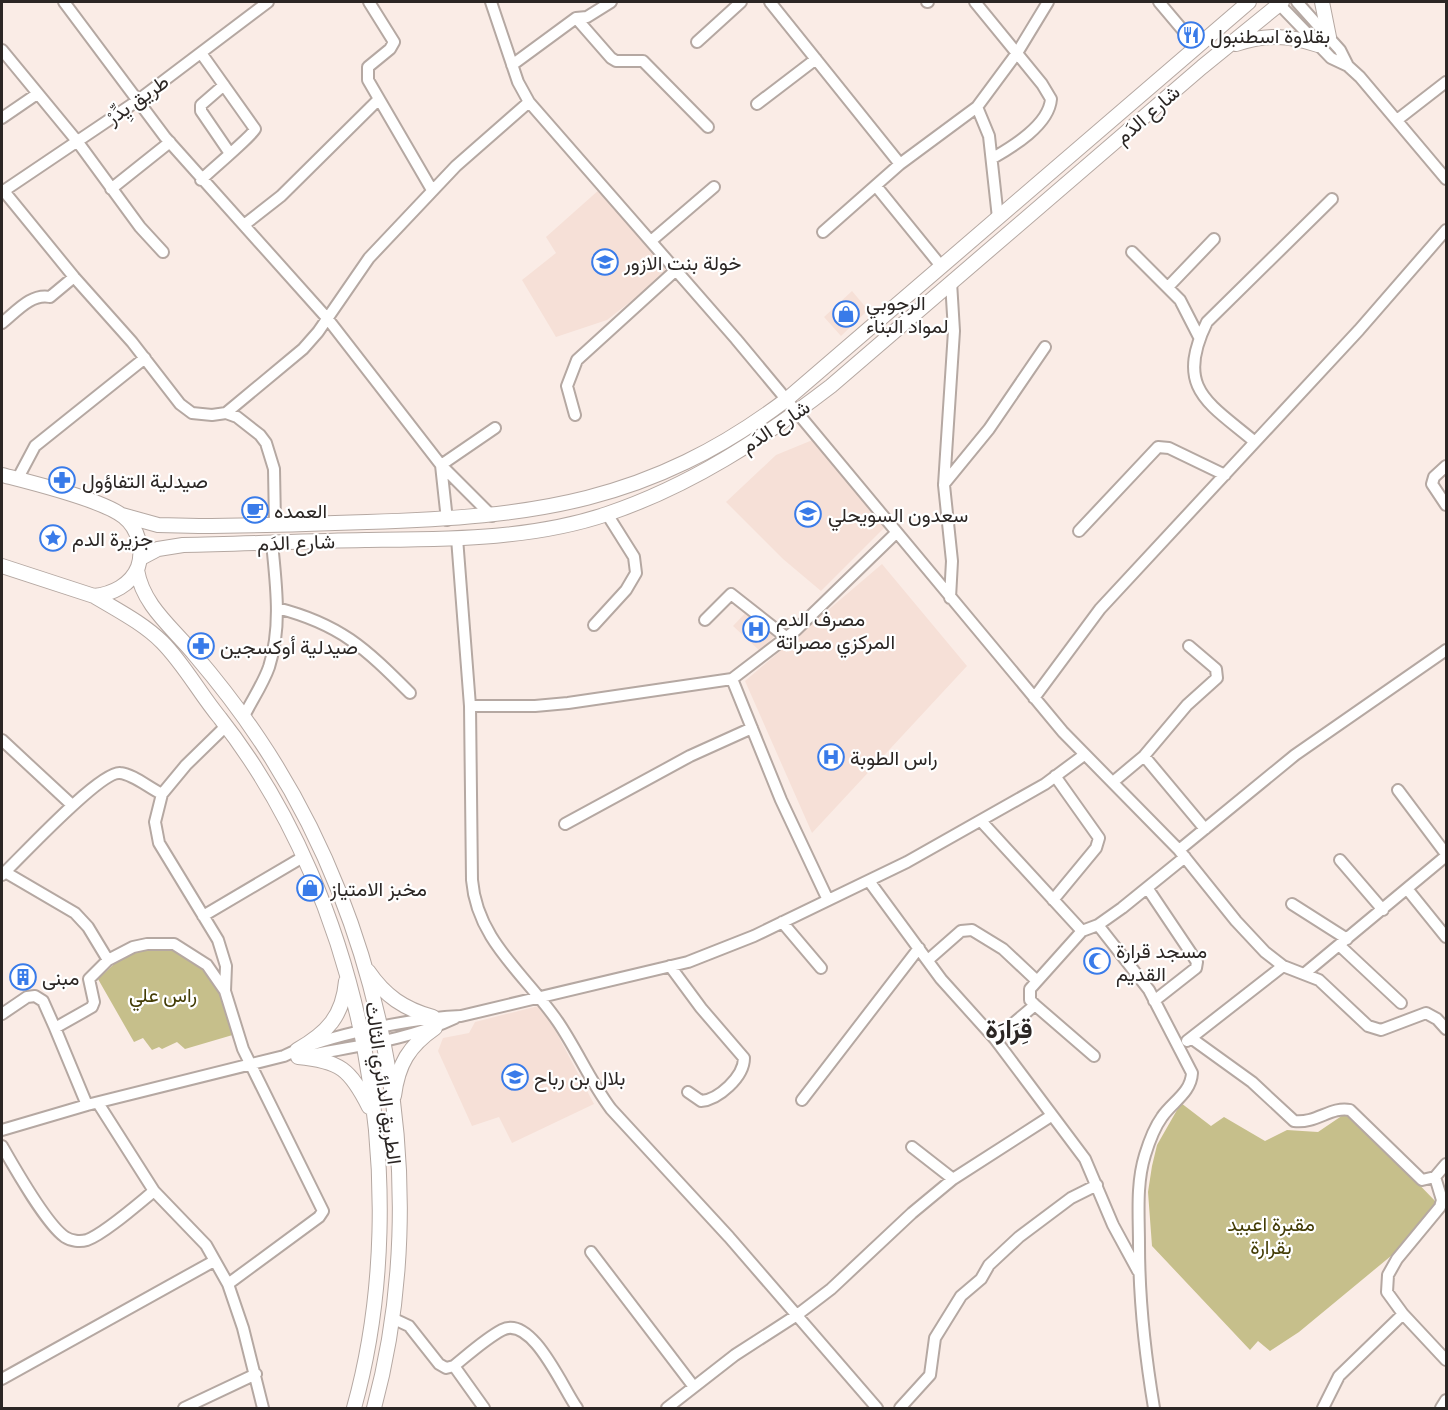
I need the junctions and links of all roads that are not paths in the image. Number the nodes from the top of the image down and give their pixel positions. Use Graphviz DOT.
graph roads {
  1 [pos="64,2"];
  2 [pos="268,2"];
  3 [pos="369,2"];
  4 [pos="491,2"];
  5 [pos="611,2"];
  6 [pos="741,2"];
  7 [pos="770,2"];
  8 [pos="975,2"];
  9 [pos="1048,2"];
  10 [pos="1159,2"];
  11 [pos="1233,2"];
  12 [pos="1250,2"];
  13 [pos="1279,2"];
  14 [pos="1297,2"];
  15 [pos="1322,2"];
  16 [pos="576,18"];
  17 [pos="1227,21"];
  18 [pos="1323,41"];
  19 [pos="697,42"];
  20 [pos="1231,45"];
  21 [pos="1197,47"];
  22 [pos="2,50"];
  23 [pos="1017,52"];
  24 [pos="201,53"];
  25 [pos="816,59"];
  26 [pos="512,65"];
  27 [pos="1446,82"];
  28 [pos="224,85"];
  29 [pos="37,94"];
  30 [pos="380,99"];
  31 [pos="137,101"];
  32 [pos="529,102"];
  33 [pos="756,104"];
  34 [pos="977,107"];
  35 [pos="2,118"];
  36 [pos="1397,120"];
  37 [pos="708,128"];
  38 [pos="77,141"];
  39 [pos="170,142"];
  40 [pos="229,152"];
  41 [pos="993,158"];
  42 [pos="900,164"];
  43 [pos="1446,179"];
  44 [pos="201,180"];
  45 [pos="876,186"];
  46 [pos="714,187"];
  47 [pos="111,189"];
  48 [pos="432,190"];
  49 [pos="2,191"];
  50 [pos="1332,199"];
  51 [pos="998,218"];
  52 [pos="244,225"];
  53 [pos="1446,230"];
  54 [pos="823,232"];
  55 [pos="1214,240"];
  56 [pos="651,242"];
  57 [pos="163,252"];
  58 [pos="1132,252"];
  59 [pos="941,266"];
  60 [pos="676,270"];
  61 [pos="74,277"];
  62 [pos="951,282"];
  63 [pos="1168,286"];
  64 [pos="327,318"];
  65 [pos="2,323"];
  66 [pos="1199,337"];
  67 [pos="1045,347"];
  68 [pos="145,358"];
  69 [pos="786,400"];
  70 [pos="797,412"];
  71 [pos="226,413"];
  72 [pos="575,415"];
  73 [pos="495,428"];
  74 [pos="1255,442"];
  75 [pos="441,465"];
  76 [pos="1446,466"];
  77 [pos="1226,475"];
  78 [pos="2,476"];
  79 [pos="18,478"];
  80 [pos="944,485"];
  81 [pos="1446,505"];
  82 [pos="607,514"];
  83 [pos="122,515"];
  84 [pos="492,516"];
  85 [pos="447,520"];
  86 [pos="275,524"];
  87 [pos="1079,531"];
  88 [pos="896,533"];
  89 [pos="457,538"];
  90 [pos="272,543"];
  91 [pos="139,564"];
  92 [pos="2,566"];
  93 [pos="94,596"];
  94 [pos="950,598"];
  95 [pos="277,608"];
  96 [pos="705,620"];
  97 [pos="594,625"];
  98 [pos="787,638"];
  99 [pos="1189,646"];
  100 [pos="1446,650"];
  101 [pos="732,679"];
  102 [pos="410,693"];
  103 [pos="1034,698"];
  104 [pos="470,706"];
  105 [pos="244,716"];
  106 [pos="226,726"];
  107 [pos="752,728"];
  108 [pos="2,740"];
  109 [pos="1084,755"];
  110 [pos="1144,756"];
  111 [pos="1055,776"];
  112 [pos="1113,782"];
  113 [pos="1398,790"];
  114 [pos="162,794"];
  115 [pos="72,805"];
  116 [pos="981,821"];
  117 [pos="565,824"];
  118 [pos="1205,829"];
  119 [pos="1182,854"];
  120 [pos="1446,855"];
  121 [pos="303,857"];
  122 [pos="1340,860"];
  123 [pos="3,874"];
  124 [pos="869,881"];
  125 [pos="1148,889"];
  126 [pos="1408,890"];
  127 [pos="828,900"];
  128 [pos="1053,900"];
  129 [pos="1292,904"];
  130 [pos="1383,910"];
  131 [pos="347,914"];
  132 [pos="203,916"];
  133 [pos="331,921"];
  134 [pos="782,922"];
  135 [pos="1098,925"];
  136 [pos="1082,932"];
  137 [pos="1446,937"];
  138 [pos="1343,942"];
  139 [pos="919,948"];
  140 [pos="108,960"];
  141 [pos="928,960"];
  142 [pos="364,965"];
  143 [pos="670,966"];
  144 [pos="1283,966"];
  145 [pos="821,968"];
  146 [pos="347,970"];
  147 [pos="1304,974"];
  148 [pos="1036,980"];
  149 [pos="225,991"];
  150 [pos="537,997"];
  151 [pos="1154,1001"];
  152 [pos="1401,1003"];
  153 [pos="1035,1005"];
  154 [pos="2,1014"];
  155 [pos="434,1022"];
  156 [pos="55,1028"];
  157 [pos="1446,1029"];
  158 [pos="381,1034"];
  159 [pos="1191,1038"];
  160 [pos="362,1039"];
  161 [pos="995,1039"];
  162 [pos="1178,1047"];
  163 [pos="293,1054"];
  164 [pos="1094,1056"];
  165 [pos="250,1064"];
  166 [pos="688,1092"];
  167 [pos="802,1100"];
  168 [pos="98,1103"];
  169 [pos="87,1105"];
  170 [pos="393,1116"];
  171 [pos="1051,1116"];
  172 [pos="373,1117"];
  173 [pos="2,1130"];
  174 [pos="2,1146"];
  175 [pos="912,1147"];
  176 [pos="1446,1164"];
  177 [pos="1435,1177"];
  178 [pos="953,1179"];
  179 [pos="1097,1185"];
  180 [pos="154,1191"];
  181 [pos="591,1252"];
  182 [pos="214,1261"];
  183 [pos="1138,1271"];
  184 [pos="228,1284"];
  185 [pos="1402,1314"];
  186 [pos="797,1315"];
  187 [pos="392,1318"];
  188 [pos="1446,1360"];
  189 [pos="453,1366"];
  190 [pos="256,1374"];
  191 [pos="2,1379"];
  192 [pos="694,1387"];
  193 [pos="1446,1400"];
  194 [pos="184,1408"];
  195 [pos="263,1408"];
  196 [pos="354,1408"];
  197 [pos="374,1408"];
  198 [pos="484,1408"];
  199 [pos="577,1408"];
  200 [pos="667,1408"];
  201 [pos="877,1408"];
  202 [pos="900,1408"];
  203 [pos="1154,1408"];
  204 [pos="1323,1408"];
  205 [pos="1442,1408"];
  1 -- 31 [label="street"];
  2 -- 24 [label="street, طريق يِدِّرْ"];
  3 -- 30 [label="street"];
  4 -- 26 [label="street"];
  5 -- 16 [label="street"];
  6 -- 19 [label="street"];
  7 -- 25 [label="street"];
  8 -- 23 [label="street"];
  9 -- 23 [label="street"];
  10 -- 21 [label="street"];
  11 -- 17 [label="main road"];
  12 -- 17 [label="main road, شارع الدَم"];
  13 -- 18 [label="street"];
  13 -- 20 [label="main road, شارع الدَم"];
  14 -- 18 [label="street"];
  15 -- 18 [label="main road"];
  16 -- 26 [label="street"];
  16 -- 37 [label="street"];
  17 -- 21 [label="main road, شارع الدَم"];
  18 -- 20 [label="main road"];
  18 -- 36 [label="street"];
  20 -- 62 [label="main road, شارع الدَم"];
  21 -- 51 [label="main road, شارع الدَم"];
  22 -- 29 [label="street"];
  23 -- 34 [label="street"];
  23 -- 41 [label="street"];
  24 -- 28 [label="street"];
  24 -- 31 [label="street, طريق يِدِّرْ"];
  25 -- 33 [label="street"];
  25 -- 42 [label="street"];
  26 -- 32 [label="street"];
  27 -- 36 [label="street"];
  28 -- 40 [label="street"];
  28 -- 40 [label="street"];
  29 -- 35 [label="street"];
  29 -- 38 [label="street"];
  30 -- 48 [label="street"];
  30 -- 52 [label="street"];
  31 -- 38 [label="street, طريق يِدِّرْ"];
  31 -- 39 [label="street"];
  32 -- 48 [label="street"];
  32 -- 56 [label="street"];
  34 -- 41 [label="street"];
  34 -- 42 [label="street"];
  36 -- 43 [label="street"];
  38 -- 47 [label="street"];
  38 -- 49 [label="street, طريق يِدِّرْ"];
  39 -- 44 [label="street"];
  39 -- 47 [label="street"];
  40 -- 44 [label="street"];
  41 -- 51 [label="street"];
  42 -- 45 [label="street"];
  44 -- 52 [label="street"];
  45 -- 54 [label="street"];
  45 -- 59 [label="street"];
  46 -- 56 [label="street"];
  47 -- 57 [label="street"];
  48 -- 64 [label="street"];
  49 -- 61 [label="street"];
  50 -- 66 [label="street"];
  51 -- 59 [label="main road, شارع الدَم"];
  52 -- 64 [label="street"];
  53 -- 74 [label="street"];
  55 -- 63 [label="street"];
  56 -- 60 [label="street"];
  58 -- 63 [label="street"];
  59 -- 69 [label="main road, شارع الدَم"];
  60 -- 69 [label="street"];
  60 -- 72 [label="street"];
  61 -- 65 [label="street"];
  61 -- 68 [label="street"];
  62 -- 70 [label="main road, شارع الدَم"];
  62 -- 80 [label="street"];
  63 -- 66 [label="street"];
  64 -- 71 [label="street"];
  64 -- 75 [label="street"];
  66 -- 74 [label="street"];
  67 -- 80 [label="street"];
  68 -- 71 [label="street"];
  68 -- 79 [label="street"];
  69 -- 70 [label="street"];
  69 -- 84 [label="main road, شارع الدَم"];
  70 -- 82 [label="main road, شارع الدَم"];
  70 -- 88 [label="street"];
  71 -- 86 [label="street"];
  73 -- 75 [label="street"];
  74 -- 77 [label="street"];
  75 -- 84 [label="street"];
  75 -- 85 [label="street"];
  76 -- 81 [label="street"];
  77 -- 87 [label="street"];
  77 -- 103 [label="street"];
  78 -- 79 [label="main road, شارع الدَم"];
  79 -- 83 [label="main road, شارع الدَم"];
  80 -- 94 [label="street"];
  82 -- 89 [label="main road, شارع الدَم"];
  82 -- 97 [label="street"];
  83 -- 86 [label="main road, شارع الدَم"];
  83 -- 91 [label="main road, الطريق الدائري الثالث"];
  84 -- 85 [label="main road, شارع الدَم"];
  85 -- 86 [label="main road, شارع الدَم"];
  88 -- 94 [label="street"];
  88 -- 98 [label="street"];
  89 -- 90 [label="main road, شارع الدَم"];
  89 -- 104 [label="street"];
  90 -- 91 [label="main road, شارع الدَم"];
  90 -- 95 [label="street"];
  91 -- 93 [label="main road"];
  91 -- 105 [label="main road, الطريق الدائري الثالث"];
  92 -- 93 [label="main road, الطريق الدائري الثالث"];
  93 -- 106 [label="main road, الطريق الدائري الثالث"];
  94 -- 103 [label="street"];
  95 -- 102 [label="street"];
  95 -- 105 [label="street"];
  96 -- 98 [label="street"];
  98 -- 101 [label="street"];
  99 -- 110 [label="street"];
  100 -- 118 [label="street"];
  101 -- 104 [label="street"];
  101 -- 107 [label="street"];
  103 -- 109 [label="street"];
  104 -- 150 [label="street"];
  105 -- 131 [label="main road, الطريق الدائري الثالث"];
  106 -- 114 [label="street"];
  106 -- 121 [label="main road, الطريق الدائري الثالث"];
  107 -- 117 [label="street"];
  107 -- 127 [label="street"];
  108 -- 115 [label="street"];
  109 -- 111 [label="street"];
  109 -- 112 [label="street"];
  110 -- 112 [label="street"];
  110 -- 118 [label="street"];
  111 -- 116 [label="street"];
  111 -- 128 [label="street"];
  112 -- 119 [label="street"];
  113 -- 120 [label="street"];
  114 -- 115 [label="street"];
  114 -- 132 [label="street"];
  115 -- 123 [label="street"];
  116 -- 124 [label="street"];
  116 -- 128 [label="street"];
  118 -- 119 [label="street"];
  119 -- 125 [label="street"];
  119 -- 144 [label="street"];
  120 -- 126 [label="street"];
  121 -- 132 [label="street"];
  121 -- 133 [label="main road, الطريق الدائري الثالث"];
  122 -- 130 [label="street"];
  123 -- 140 [label="street"];
  124 -- 127 [label="street"];
  124 -- 139 [label="street"];
  125 -- 135 [label="street"];
  125 -- 151 [label="street"];
  126 -- 130 [label="street"];
  126 -- 137 [label="street"];
  127 -- 134 [label="street"];
  128 -- 136 [label="street"];
  129 -- 138 [label="street"];
  130 -- 138 [label="street"];
  131 -- 133 [label="main road"];
  131 -- 142 [label="main road, الطريق الدائري الثالث"];
  132 -- 149 [label="street"];
  133 -- 146 [label="main road, الطريق الدائري الثالث"];
  134 -- 143 [label="street"];
  134 -- 145 [label="street"];
  135 -- 136 [label="street"];
  135 -- 151 [label="street"];
  136 -- 148 [label="street"];
  138 -- 147 [label="street"];
  138 -- 152 [label="street"];
  139 -- 141 [label="street"];
  139 -- 167 [label="street"];
  140 -- 149 [label="street"];
  140 -- 156 [label="street"];
  141 -- 148 [label="street"];
  141 -- 161 [label="street"];
  142 -- 155 [label="main road"];
  142 -- 158 [label="main road, الطريق الدائري الثالث"];
  143 -- 150 [label="street"];
  143 -- 166 [label="street"];
  144 -- 147 [label="street"];
  144 -- 159 [label="street"];
  146 -- 160 [label="main road, الطريق الدائري الثالث"];
  146 -- 163 [label="main road"];
  147 -- 157 [label="street"];
  148 -- 153 [label="street"];
  149 -- 165 [label="street"];
  150 -- 155 [label="street"];
  150 -- 186 [label="street"];
  151 -- 162 [label="street"];
  153 -- 161 [label="street"];
  153 -- 164 [label="street"];
  154 -- 156 [label="street"];
  155 -- 158 [label="street"];
  155 -- 170 [label="main road"];
  156 -- 169 [label="street"];
  158 -- 160 [label="street"];
  158 -- 170 [label="main road, الطريق الدائري الثالث"];
  159 -- 162 [label="street"];
  159 -- 177 [label="street"];
  160 -- 163 [label="street"];
  160 -- 172 [label="main road, الطريق الدائري الثالث"];
  161 -- 171 [label="street"];
  162 -- 183 [label="street"];
  163 -- 165 [label="street"];
  163 -- 172 [label="main road"];
  165 -- 168 [label="street"];
  165 -- 184 [label="street"];
  168 -- 169 [label="street"];
  168 -- 180 [label="street"];
  169 -- 173 [label="street"];
  170 -- 187 [label="main road, الطريق الدائري الثالث"];
  171 -- 178 [label="street"];
  171 -- 179 [label="street"];
  172 -- 196 [label="main road, الطريق الدائري الثالث"];
  174 -- 180 [label="street"];
  175 -- 178 [label="street"];
  176 -- 177 [label="street"];
  177 -- 185 [label="street"];
  178 -- 186 [label="street"];
  179 -- 183 [label="street"];
  179 -- 202 [label="street"];
  180 -- 182 [label="street"];
  181 -- 192 [label="street"];
  182 -- 184 [label="street"];
  182 -- 191 [label="street"];
  183 -- 203 [label="street"];
  184 -- 190 [label="street"];
  185 -- 188 [label="street"];
  185 -- 204 [label="street"];
  186 -- 192 [label="street"];
  186 -- 201 [label="street"];
  187 -- 189 [label="street"];
  187 -- 197 [label="main road, الطريق الدائري الثالث"];
  189 -- 198 [label="street"];
  189 -- 199 [label="street"];
  190 -- 194 [label="street"];
  190 -- 195 [label="street"];
  192 -- 200 [label="street"];
  193 -- 205 [label="street"];
}
